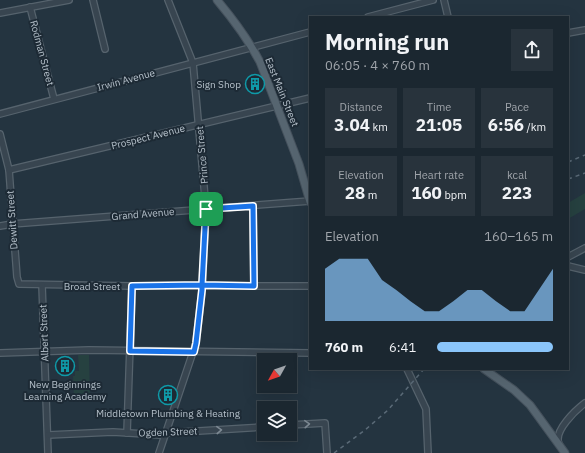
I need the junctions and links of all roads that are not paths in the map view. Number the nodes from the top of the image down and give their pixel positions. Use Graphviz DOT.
graph roads {
  1 [pos="69,0"];
  2 [pos="92,0"];
  3 [pos="168,0"];
  4 [pos="217,0"];
  5 [pos="432,0"];
  6 [pos="444,0"];
  7 [pos="30,7"];
  8 [pos="0,13"];
  9 [pos="372,16"];
  10 [pos="448,16"];
  11 [pos="585,30"];
  12 [pos="309,32"];
  13 [pos="569,33"];
  14 [pos="253,47"];
  15 [pos="105,49"];
  16 [pos="193,63"];
  17 [pos="309,98"];
  18 [pos="54,99"];
  19 [pos="278,106"];
  20 [pos="0,114"];
  21 [pos="199,124"];
  22 [pos="0,134"];
  23 [pos="9,170"];
  24 [pos="309,198"];
  25 [pos="309,201"];
  26 [pos="253,206"];
  27 [pos="206,209"];
  28 [pos="12,224"];
  29 [pos="0,226"];
  30 [pos="585,248"];
  31 [pos="569,256"];
  32 [pos="569,266"];
  33 [pos="585,270"];
  34 [pos="42,285"];
  35 [pos="202,285"];
  36 [pos="132,286"];
  37 [pos="254,286"];
  38 [pos="309,286"];
  39 [pos="44,351"];
  40 [pos="130,351"];
  41 [pos="194,352"];
  42 [pos="0,353"];
  43 [pos="309,353"];
  44 [pos="407,370"];
  45 [pos="486,370"];
  46 [pos="585,403"];
  47 [pos="297,425"];
  48 [pos="257,427"];
  49 [pos="128,433"];
  50 [pos="166,433"];
  51 [pos="48,435"];
  52 [pos="562,452"];
  53 [pos="48,453"];
  54 [pos="159,453"];
  55 [pos="327,453"];
  56 [pos="428,453"];
  1 -- 7 [label="street"];
  2 -- 15 [label="street"];
  3 -- 16 [label="street, Prince Street"];
  4 -- 14 [label="main road, East Main Street"];
  5 -- 9 [label="street"];
  6 -- 10 [label="street"];
  7 -- 8 [label="street"];
  7 -- 18 [label="street, Rodman Street"];
  11 -- 13 [label="street"];
  12 -- 14 [label="street, Irwin Avenue"];
  14 -- 16 [label="street, Irwin Avenue"];
  14 -- 19 [label="main road, East Main Street"];
  16 -- 18 [label="street, Irwin Avenue"];
  16 -- 21 [label="street, Prince Street"];
  17 -- 19 [label="street, Prospect Avenue"];
  18 -- 20 [label="street, Irwin Avenue"];
  19 -- 21 [label="street, Prospect Avenue"];
  19 -- 24 [label="main road, East Main Street"];
  21 -- 23 [label="street, Prospect Avenue"];
  21 -- 27 [label="street, Prince Street"];
  22 -- 23 [label="street, Dewitt Street"];
  23 -- 28 [label="street, Dewitt Street"];
  25 -- 26 [label="street, Grand Avenue"];
  26 -- 27 [label="street, Grand Avenue"];
  26 -- 37 [label="street"];
  27 -- 28 [label="street, Grand Avenue"];
  27 -- 35 [label="street, Prince Street"];
  28 -- 29 [label="street, Grand Avenue"];
  28 -- 34 [label="street, Dewitt Street"];
  30 -- 31 [label="street"];
  32 -- 33 [label="street"];
  34 -- 36 [label="street, Broad Street"];
  34 -- 39 [label="street, Albert Street"];
  35 -- 36 [label="street, Broad Street"];
  35 -- 37 [label="street, Broad Street"];
  35 -- 41 [label="street, Prince Street"];
  36 -- 40 [label="street"];
  37 -- 38 [label="street, Broad Street"];
  39 -- 40 [label="street"];
  39 -- 42 [label="street"];
  39 -- 51 [label="street, Albert Street"];
  40 -- 41 [label="street"];
  40 -- 49 [label="street"];
  41 -- 43 [label="street"];
  41 -- 50 [label="street, Prince Street"];
  44 -- 56 [label="street"];
  45 -- 52 [label="main road"];
  46 -- 52 [label="street"];
  47 -- 55 [label="street, one-way"];
  50 -- 48 [label="street, Ogden Street, one-way"];
  49 -- 50 [label="street, Ogden Street"];
  49 -- 51 [label="street, Ogden Street"];
  50 -- 54 [label="street, Prince Street"];
  51 -- 53 [label="street, Albert Street"];
}
